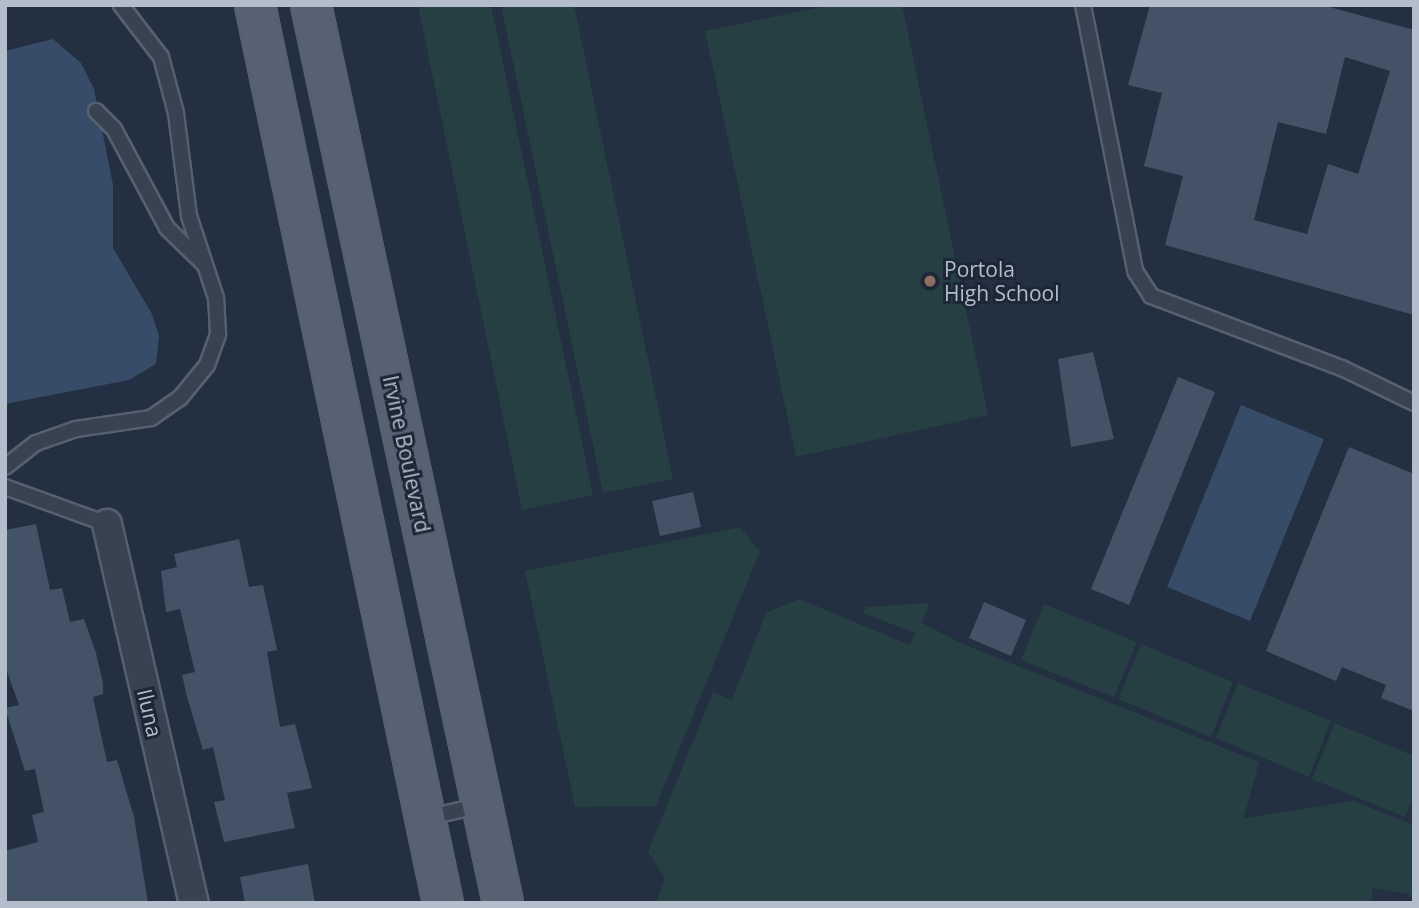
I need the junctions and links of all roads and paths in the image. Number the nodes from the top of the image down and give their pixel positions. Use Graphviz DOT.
graph roads {
  1 [pos="121,5"];
  2 [pos="255,5"];
  3 [pos="311,5"];
  4 [pos="1083,5"];
  5 [pos="96,111"];
  6 [pos="206,266"];
  7 [pos="1414,403"];
  8 [pos="5,467"];
  9 [pos="5,487"];
  10 [pos="107,524"];
  11 [pos="482,805"];
  12 [pos="426,818"];
  13 [pos="194,903"];
  14 [pos="443,903"];
  15 [pos="503,903"];
  1 -- 6 [label="lane"];
  2 -- 12 [label="main road"];
  3 -- 11 [label="main road, Irvine Boulevard"];
  4 -- 7 [label="lane"];
  5 -- 6 [label="lane"];
  6 -- 8 [label="lane"];
  9 -- 10 [label="lane"];
  10 -- 13 [label="street, Iluna"];
  11 -- 12 [label="lane"];
  11 -- 15 [label="main road, Irvine Boulevard"];
  12 -- 14 [label="main road"];
}
